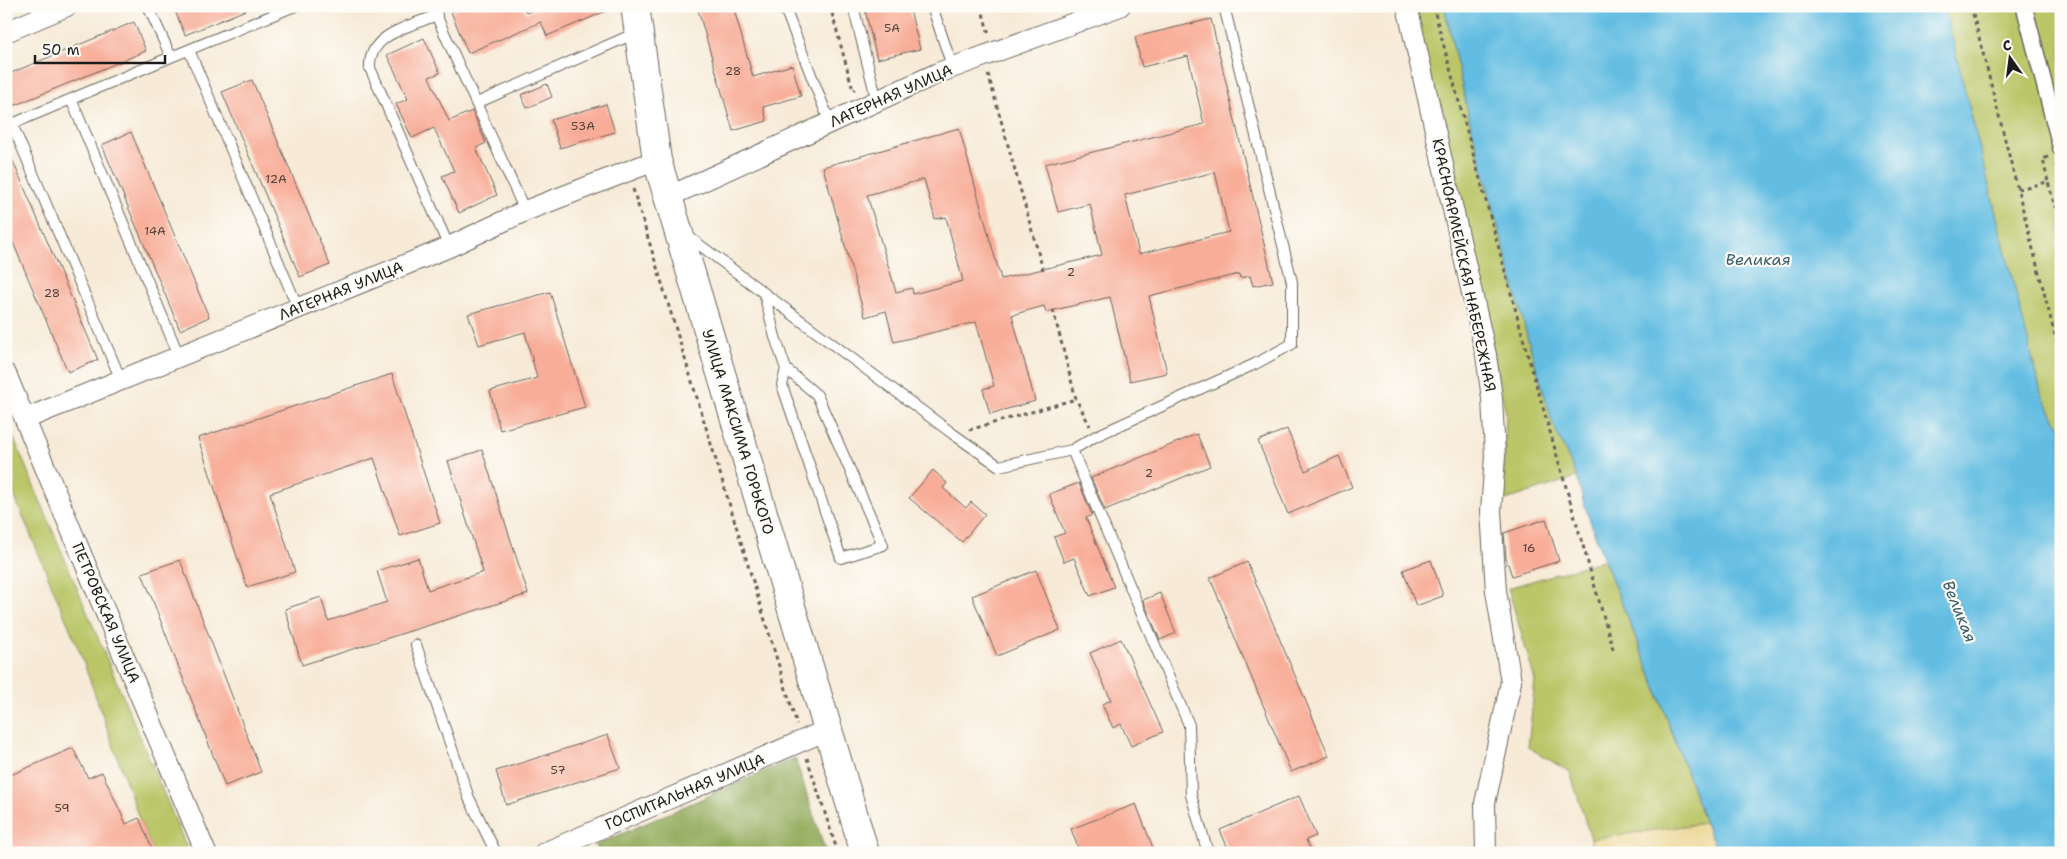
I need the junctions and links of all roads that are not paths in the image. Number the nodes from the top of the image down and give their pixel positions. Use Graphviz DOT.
graph roads {
  1 [pos="67,6"];
  2 [pos="148,6"];
  3 [pos="295,6"];
  4 [pos="784,6"];
  5 [pos="853,6"];
  6 [pos="932,6"];
  7 [pos="1120,6"];
  8 [pos="1224,6"];
  9 [pos="1407,6"];
  10 [pos="2024,6"];
  11 [pos="434,11"];
  12 [pos="38,12"];
  13 [pos="637,19"];
  14 [pos="6,32"];
  15 [pos="189,50"];
  16 [pos="171,57"];
  17 [pos="953,68"];
  18 [pos="71,99"];
  19 [pos="877,101"];
  20 [pos="477,103"];
  21 [pos="830,123"];
  22 [pos="2061,149"];
  23 [pos="657,160"];
  24 [pos="668,198"];
  25 [pos="526,211"];
  26 [pos="676,227"];
  27 [pos="449,247"];
  28 [pos="764,293"];
  29 [pos="298,308"];
  30 [pos="179,356"];
  31 [pos="786,369"];
  32 [pos="6,374"];
  33 [pos="121,380"];
  34 [pos="25,419"];
  35 [pos="1072,450"];
  36 [pos="416,645"];
  37 [pos="827,730"];
  38 [pos="206,853"];
  39 [pos="496,853"];
  40 [pos="544,853"];
  41 [pos="865,853"];
  42 [pos="1208,853"];
  43 [pos="1486,853"];
  1 -- 12 [label="street"];
  2 -- 16 [label="lane"];
  3 -- 15 [label="lane"];
  4 -- 21 [label="lane"];
  5 -- 19 [label="lane"];
  6 -- 17 [label="lane"];
  7 -- 17 [label="street, ЛАГЕРНАЯ УЛИЦА"];
  8 -- 35 [label="lane"];
  9 -- 43 [label="street, КРАСНОАРМЕЙСКАЯ НАБЕРЕЖНАЯ"];
  10 -- 22 [label="street"];
  11 -- 20 [label="lane"];
  11 -- 27 [label="lane"];
  12 -- 14 [label="street"];
  13 -- 20 [label="lane"];
  13 -- 23 [label="main road, УЛИЦА МАКСИМА ГОРЬКОГО"];
  15 -- 16 [label="lane"];
  15 -- 29 [label="lane"];
  16 -- 18 [label="lane"];
  17 -- 19 [label="street, ЛАГЕРНАЯ УЛИЦА"];
  18 -- 30 [label="lane"];
  18 -- 33 [label="lane"];
  19 -- 21 [label="street, ЛАГЕРНАЯ УЛИЦА"];
  20 -- 25 [label="lane"];
  21 -- 24 [label="street, ЛАГЕРНАЯ УЛИЦА"];
  23 -- 24 [label="main road, УЛИЦА МАКСИМА ГОРЬКОГО"];
  23 -- 25 [label="street, ЛАГЕРНАЯ УЛИЦА"];
  24 -- 26 [label="main road, УЛИЦА МАКСИМА ГОРЬКОГО"];
  25 -- 27 [label="street, ЛАГЕРНАЯ УЛИЦА"];
  26 -- 28 [label="lane"];
  26 -- 37 [label="main road, УЛИЦА МАКСИМА ГОРЬКОГО"];
  27 -- 29 [label="street, ЛАГЕРНАЯ УЛИЦА"];
  28 -- 31 [label="lane"];
  28 -- 35 [label="lane"];
  29 -- 30 [label="street, ЛАГЕРНАЯ УЛИЦА"];
  30 -- 33 [label="street, ЛАГЕРНАЯ УЛИЦА"];
  31 -- 31 [label="lane"];
  32 -- 34 [label="street, ПЕТРОВСКАЯ УЛИЦА"];
  33 -- 34 [label="street, ЛАГЕРНАЯ УЛИЦА"];
  34 -- 38 [label="street, ПЕТРОВСКАЯ УЛИЦА"];
  35 -- 42 [label="lane"];
  36 -- 39 [label="lane"];
  37 -- 40 [label="street, ГОСПИТАЛЬНАЯ УЛИЦА"];
  37 -- 41 [label="main road, УЛИЦА МАКСИМА ГОРЬКОГО"];
}
